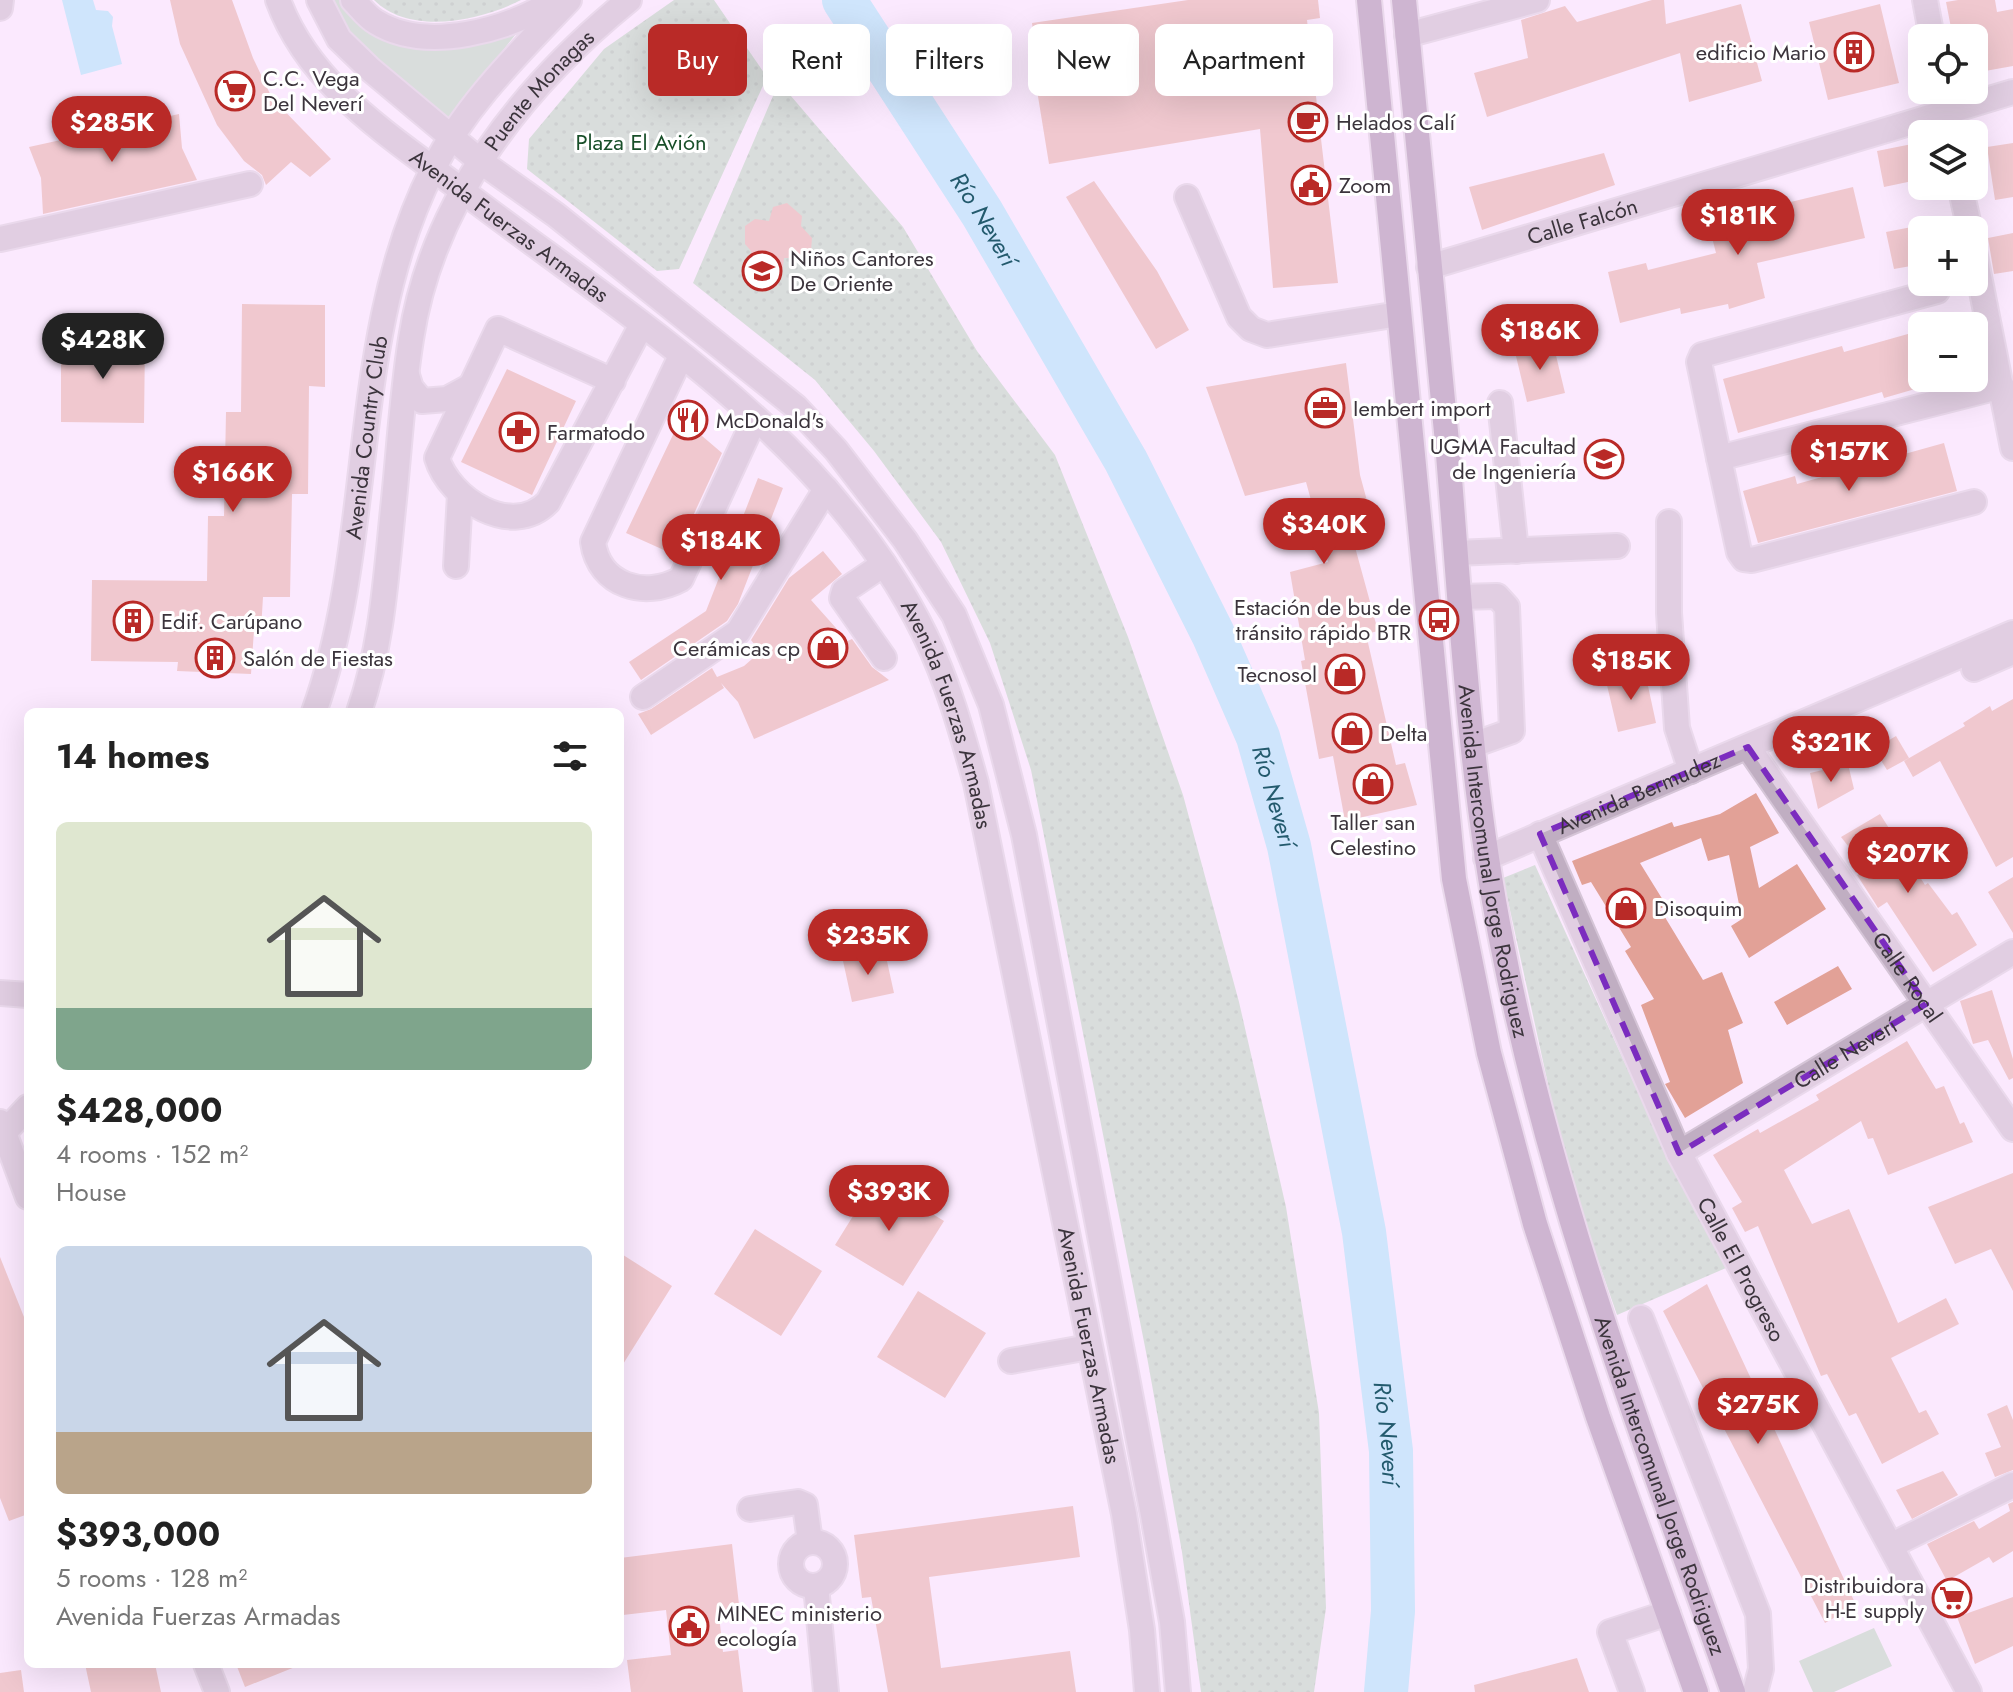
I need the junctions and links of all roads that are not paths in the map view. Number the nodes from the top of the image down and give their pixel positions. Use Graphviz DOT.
graph roads {
  1 [pos="1,0"];
  2 [pos="278,0"];
  3 [pos="319,0"];
  4 [pos="353,0"];
  5 [pos="555,0"];
  6 [pos="569,0"];
  7 [pos="629,0"];
  8 [pos="1369,0"];
  9 [pos="1537,0"];
  10 [pos="1925,0"];
  11 [pos="1407,2"];
  12 [pos="0,8"];
  13 [pos="1929,24"];
  14 [pos="1407,35"];
  15 [pos="2013,92"];
  16 [pos="1945,112"];
  17 [pos="452,138"];
  18 [pos="480,161"];
  19 [pos="433,169"];
  20 [pos="250,184"];
  21 [pos="461,189"];
  22 [pos="1187,197"];
  23 [pos="0,239"];
  24 [pos="1429,267"];
  25 [pos="1919,296"];
  26 [pos="1983,296"];
  27 [pos="1399,314"];
  28 [pos="641,326"];
  29 [pos="681,356"];
  30 [pos="407,373"];
  31 [pos="613,381"];
  32 [pos="2002,386"];
  33 [pos="469,387"];
  34 [pos="1500,403"];
  35 [pos="755,418"];
  36 [pos="445,436"];
  37 [pos="2013,448"];
  38 [pos="399,452"];
  39 [pos="1719,458"];
  40 [pos="826,489"];
  41 [pos="460,494"];
  42 [pos="1974,502"];
  43 [pos="1669,522"];
  44 [pos="1617,546"];
  45 [pos="1516,551"];
  46 [pos="1456,553"];
  47 [pos="884,564"];
  48 [pos="456,566"];
  49 [pos="1460,597"];
  50 [pos="2013,633"];
  51 [pos="2013,652"];
  52 [pos="884,658"];
  53 [pos="643,697"];
  54 [pos="315,708"];
  55 [pos="360,708"];
  56 [pos="1473,745"];
  57 [pos="1752,752"];
  58 [pos="1691,771"];
  59 [pos="1542,841"];
  60 [pos="1487,864"];
  61 [pos="2013,952"];
  62 [pos="0,993"];
  63 [pos="24,995"];
  64 [pos="1926,1004"];
  65 [pos="24,1110"];
  66 [pos="2013,1129"];
  67 [pos="1,1130"];
  68 [pos="1679,1153"];
  69 [pos="14,1159"];
  70 [pos="24,1186"];
  71 [pos="1641,1318"];
  72 [pos="1089,1347"];
  73 [pos="1011,1361"];
  74 [pos="2013,1485"];
  75 [pos="750,1509"];
  76 [pos="1892,1545"];
  77 [pos="1668,1613"];
  78 [pos="208,1668"];
  79 [pos="217,1692"];
  80 [pos="826,1692"];
  81 [pos="1147,1692"];
  82 [pos="1178,1692"];
  83 [pos="1632,1692"];
  84 [pos="1696,1692"];
  85 [pos="1733,1692"];
  86 [pos="1755,1692"];
  87 [pos="1969,1692"];
  1 -- 12 [label="street"];
  2 -- 19 [label="street, Avenida Fuerzas Armadas"];
  3 -- 17 [label="street, Avenida Fuerzas Armadas"];
  4 -- 5 [label="street"];
  6 -- 17 [label="street, Puente Monagas"];
  7 -- 18 [label="street, Puente Monagas"];
  8 -- 27 [label="main road, Avenida Intercomunal Jorge Rodriguez"];
  9 -- 14 [label="street"];
  10 -- 13 [label="street"];
  11 -- 14 [label="main road, Avenida Intercomunal Jorge Rodriguez"];
  14 -- 24 [label="main road, Avenida Intercomunal Jorge Rodriguez"];
  15 -- 16 [label="street, Calle Falcón"];
  16 -- 24 [label="street, Calle Falcón"];
  17 -- 18 [label="street, Avenida Fuerzas Armadas"];
  17 -- 19 [label="street, Puente Monagas"];
  18 -- 21 [label="street, Puente Monagas"];
  18 -- 82 [label="street, Avenida Fuerzas Armadas"];
  19 -- 21 [label="street, Avenida Fuerzas Armadas"];
  19 -- 54 [label="street, Avenida Country Club"];
  20 -- 23 [label="street"];
  21 -- 28 [label="street, Avenida Fuerzas Armadas"];
  21 -- 30 [label="street, Avenida Country Club"];
  22 -- 27 [label="street"];
  24 -- 46 [label="main road, Avenida Intercomunal Jorge Rodriguez"];
  25 -- 39 [label="street"];
  26 -- 32 [label="street"];
  27 -- 77 [label="main road, Avenida Intercomunal Jorge Rodriguez"];
  28 -- 29 [label="street, Avenida Fuerzas Armadas"];
  28 -- 31 [label="street"];
  29 -- 35 [label="street, Avenida Fuerzas Armadas"];
  29 -- 35 [label="street"];
  30 -- 33 [label="street"];
  30 -- 38 [label="street, Avenida Country Club"];
  31 -- 33 [label="street"];
  31 -- 36 [label="street"];
  31 -- 41 [label="street"];
  32 -- 37 [label="street"];
  32 -- 39 [label="street"];
  33 -- 36 [label="street"];
  34 -- 45 [label="street"];
  35 -- 40 [label="street, Avenida Fuerzas Armadas"];
  36 -- 38 [label="street"];
  36 -- 41 [label="street"];
  38 -- 55 [label="street, Avenida Country Club"];
  39 -- 42 [label="street"];
  40 -- 47 [label="street, Avenida Fuerzas Armadas"];
  40 -- 53 [label="street"];
  41 -- 48 [label="street"];
  43 -- 58 [label="street"];
  44 -- 45 [label="street"];
  45 -- 46 [label="street"];
  46 -- 49 [label="main road, Avenida Intercomunal Jorge Rodriguez"];
  47 -- 52 [label="street"];
  47 -- 72 [label="street, Avenida Fuerzas Armadas"];
  49 -- 56 [label="main road, Avenida Intercomunal Jorge Rodriguez"];
  49 -- 56 [label="street"];
  50 -- 57 [label="street, Avenida Bermudez"];
  51 -- 57 [label="street, Avenida Bermudez"];
  56 -- 60 [label="main road, Avenida Intercomunal Jorge Rodriguez"];
  57 -- 58 [label="street, Avenida Bermudez"];
  57 -- 59 [label="street, Avenida Bermudez"];
  57 -- 64 [label="street, Calle Rocal"];
  58 -- 59 [label="street, Avenida Bermudez"];
  59 -- 60 [label="street, Avenida Bermudez"];
  59 -- 68 [label="street, Calle El Progreso"];
  60 -- 85 [label="main road, Avenida Intercomunal Jorge Rodriguez"];
  61 -- 64 [label="street, Calle Neverí"];
  62 -- 63 [label="street"];
  64 -- 66 [label="street, Calle Rocal"];
  64 -- 68 [label="street, Calle Neverí"];
  65 -- 67 [label="street"];
  67 -- 69 [label="street"];
  68 -- 76 [label="street, Calle El Progreso"];
  69 -- 70 [label="street"];
  71 -- 86 [label="street"];
  72 -- 73 [label="street"];
  72 -- 81 [label="street, Avenida Fuerzas Armadas"];
  74 -- 76 [label="street"];
  75 -- 80 [label="street"];
  76 -- 87 [label="street, Calle El Progreso"];
  77 -- 83 [label="street"];
  77 -- 84 [label="main road, Avenida Intercomunal Jorge Rodriguez"];
  78 -- 79 [label="street"];
}
